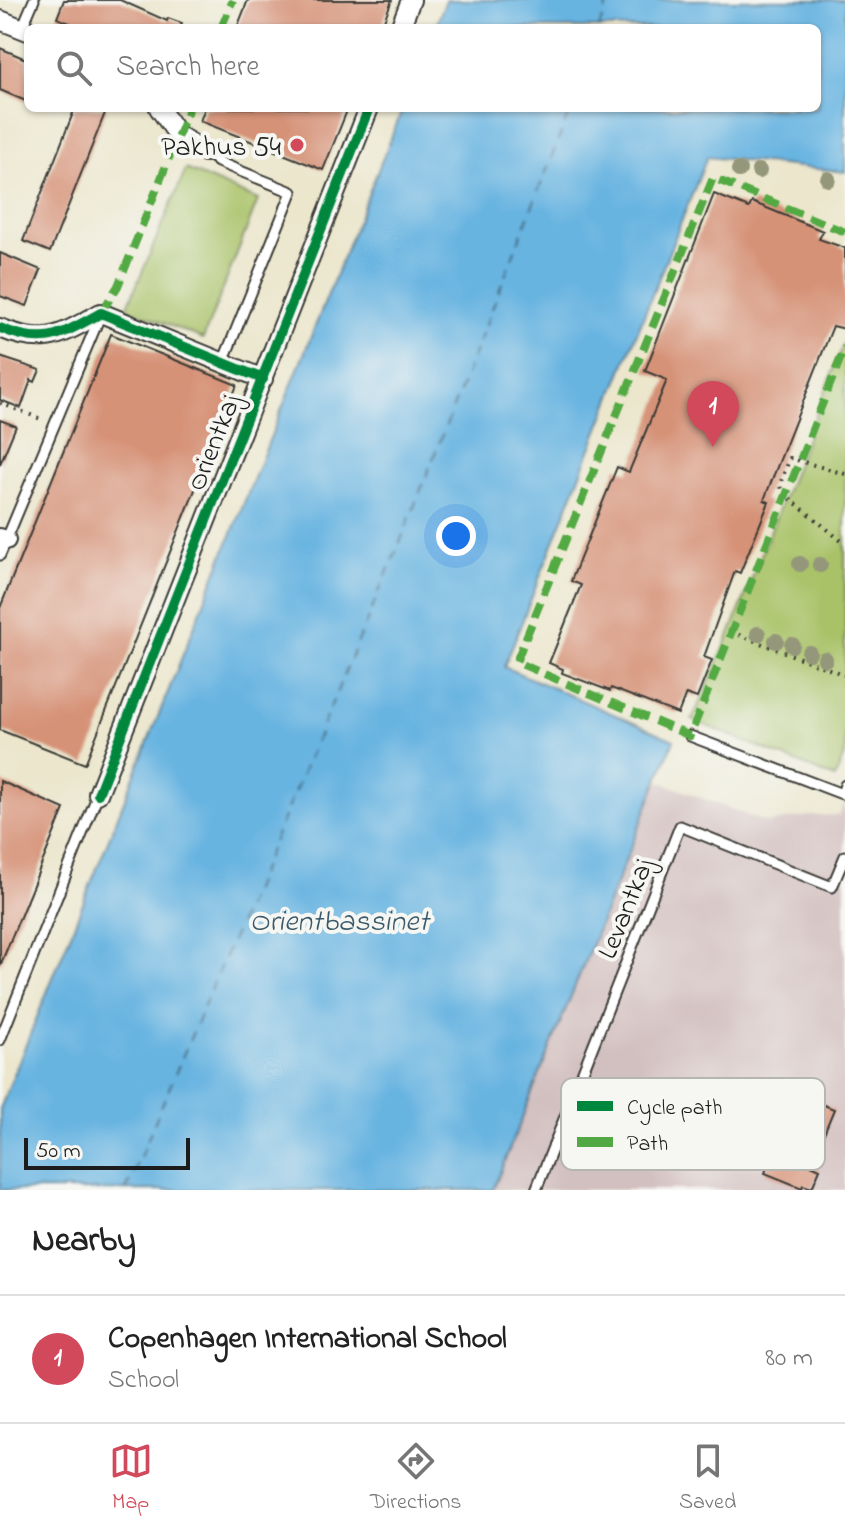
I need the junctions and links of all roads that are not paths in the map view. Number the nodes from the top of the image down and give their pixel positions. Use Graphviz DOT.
graph roads {
  1 [pos="34,0"];
  2 [pos="411,0"];
  3 [pos="0,20"];
  4 [pos="27,24"];
  5 [pos="402,24"];
  6 [pos="24,30"];
  7 [pos="162,112"];
  8 [pos="367,112"];
  9 [pos="205,152"];
  10 [pos="101,313"];
  11 [pos="0,328"];
  12 [pos="223,362"];
  13 [pos="263,379"];
  14 [pos="2,544"];
  15 [pos="690,736"];
  16 [pos="845,785"];
  17 [pos="98,794"];
  18 [pos="845,856"];
  19 [pos="0,1040"];
  20 [pos="580,1078"];
  21 [pos="561,1127"];
  22 [pos="536,1190"];
  1 -- 4 [label="lane"];
  2 -- 5 [label="street"];
  3 -- 6 [label="street"];
  7 -- 9 [label="street"];
  8 -- 13 [label="street, Orientkaj"];
  9 -- 12 [label="lane"];
  10 -- 11 [label="street"];
  10 -- 12 [label="street"];
  10 -- 14 [label="lane"];
  12 -- 13 [label="street"];
  13 -- 17 [label="street, Orientkaj"];
  15 -- 16 [label="lane"];
  17 -- 19 [label="lane, Orientkaj"];
  18 -- 20 [label="lane, Levantkaj"];
  21 -- 22 [label="lane, Levantkaj"];
}
